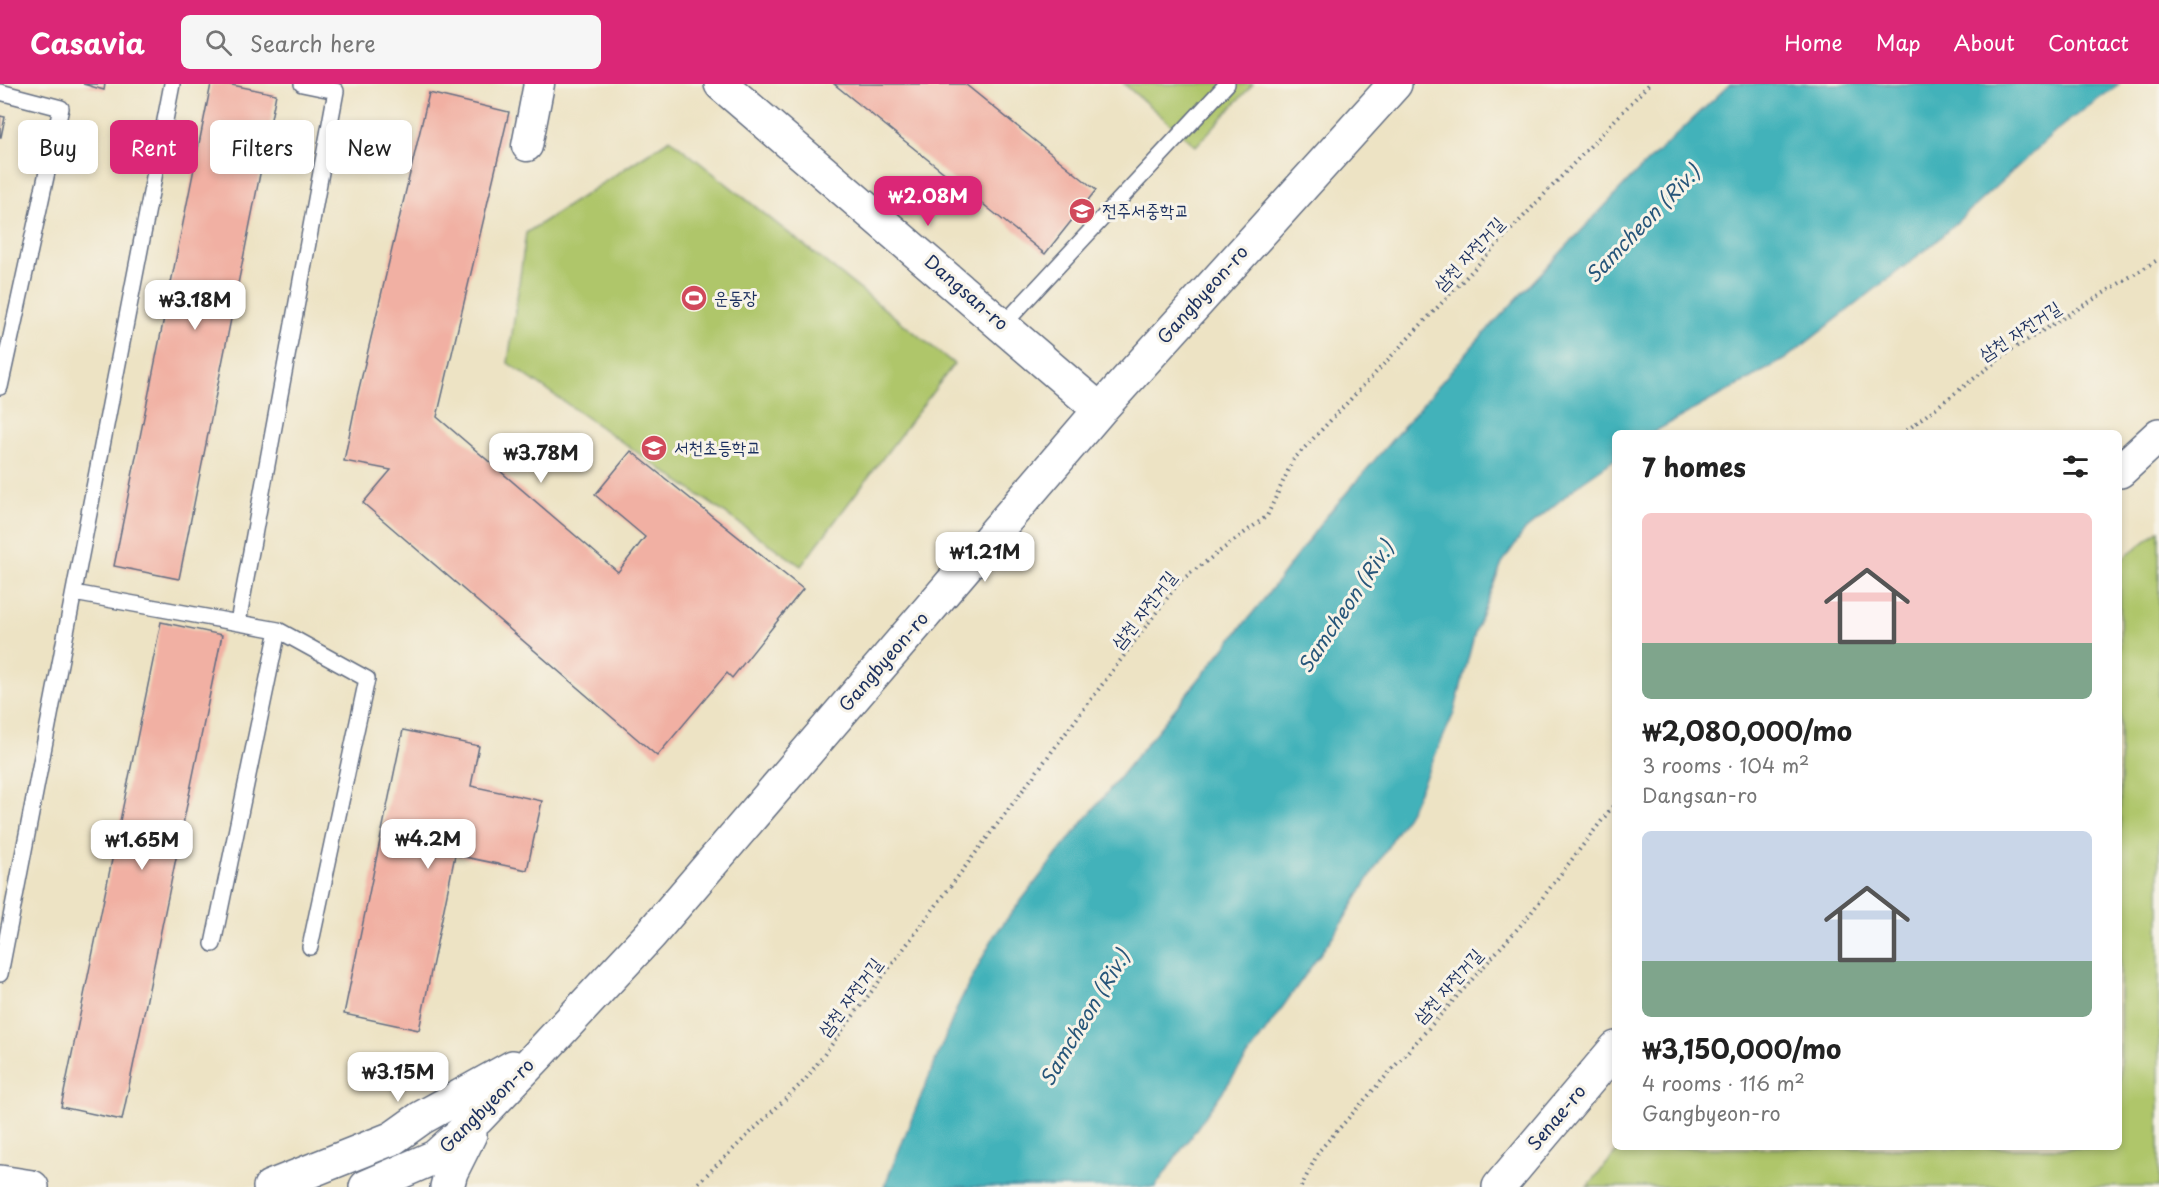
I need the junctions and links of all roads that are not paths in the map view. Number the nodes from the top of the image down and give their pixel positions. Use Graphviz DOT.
graph roads {
  1 [pos="172,84"];
  2 [pos="302,84"];
  3 [pos="539,84"];
  4 [pos="721,84"];
  5 [pos="1227,84"];
  6 [pos="1395,84"];
  7 [pos="0,92"];
  8 [pos="527,146"];
  9 [pos="1003,325"];
  10 [pos="0,387"];
  11 [pos="1100,410"];
  12 [pos="2159,435"];
  13 [pos="2122,469"];
  14 [pos="74,593"];
  15 [pos="238,622"];
  16 [pos="278,630"];
  17 [pos="213,944"];
  18 [pos="310,947"];
  19 [pos="0,975"];
  20 [pos="541,1052"];
  21 [pos="1612,1053"];
  22 [pos="477,1119"];
  23 [pos="0,1182"];
  24 [pos="32,1187"];
  25 [pos="270,1187"];
  26 [pos="366,1187"];
  27 [pos="447,1187"];
  28 [pos="1499,1187"];
  1 -- 14 [label="lane"];
  2 -- 15 [label="lane"];
  3 -- 8 [label="street"];
  4 -- 9 [label="street, Dangsan-ro"];
  5 -- 9 [label="lane"];
  6 -- 11 [label="street, Gangbyeon-ro"];
  7 -- 10 [label="lane"];
  9 -- 11 [label="street, Dangsan-ro"];
  11 -- 20 [label="street, Gangbyeon-ro"];
  12 -- 13 [label="street"];
  14 -- 15 [label="lane"];
  14 -- 19 [label="lane"];
  15 -- 16 [label="lane"];
  16 -- 17 [label="lane"];
  16 -- 18 [label="lane"];
  20 -- 22 [label="street, Gangbyeon-ro"];
  20 -- 25 [label="street, Gangbyeon-ro"];
  21 -- 28 [label="street, Senae-ro"];
  22 -- 26 [label="street, Gangbyeon-ro"];
  22 -- 27 [label="street"];
  23 -- 24 [label="street"];
}
